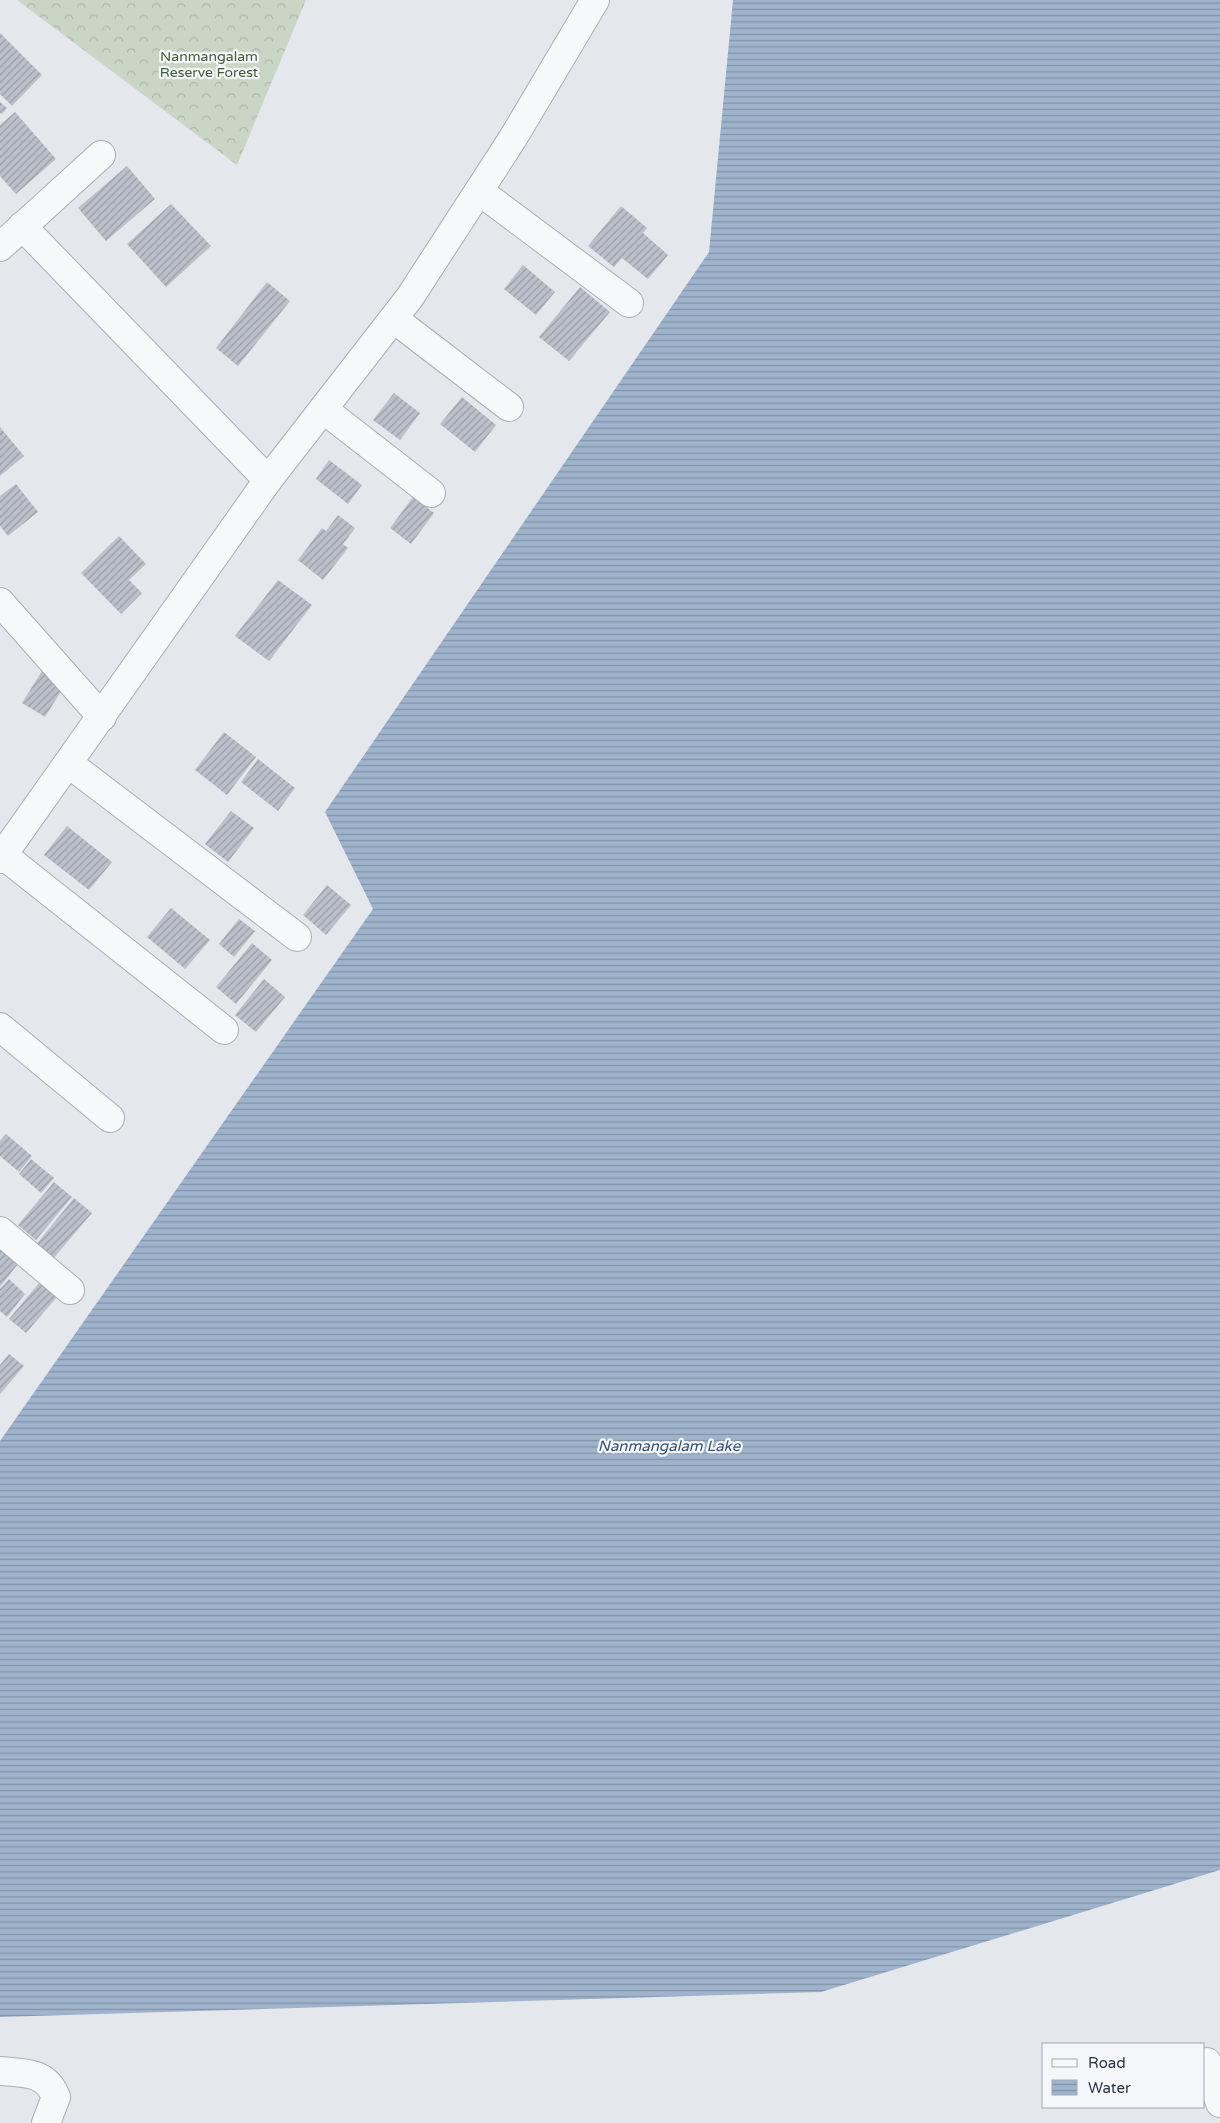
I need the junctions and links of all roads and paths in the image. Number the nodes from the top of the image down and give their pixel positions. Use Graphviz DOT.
graph roads {
  1 [pos="595,0"];
  2 [pos="101,156"];
  3 [pos="479,191"];
  4 [pos="22,226"];
  5 [pos="0,247"];
  6 [pos="628,303"];
  7 [pos="394,318"];
  8 [pos="509,407"];
  9 [pos="323,409"];
  10 [pos="268,480"];
  11 [pos="431,493"];
  12 [pos="0,602"];
  13 [pos="102,717"];
  14 [pos="68,763"];
  15 [pos="1,857"];
  16 [pos="297,938"];
  17 [pos="0,1027"];
  18 [pos="224,1030"];
  19 [pos="110,1118"];
  20 [pos="0,1231"];
  21 [pos="70,1290"];
  22 [pos="1207,2062"];
  23 [pos="0,2071"];
  24 [pos="1220,2103"];
  25 [pos="46,2123"];
  1 -- 3 [label="street"];
  2 -- 4 [label="street"];
  3 -- 6 [label="street"];
  3 -- 7 [label="street"];
  4 -- 5 [label="street"];
  4 -- 10 [label="street"];
  7 -- 8 [label="street"];
  7 -- 9 [label="street"];
  9 -- 10 [label="street"];
  9 -- 11 [label="street"];
  10 -- 13 [label="street"];
  12 -- 13 [label="street"];
  13 -- 14 [label="street"];
  14 -- 15 [label="street"];
  14 -- 16 [label="street"];
  15 -- 18 [label="street"];
  17 -- 19 [label="street"];
  20 -- 21 [label="street"];
  22 -- 24 [label="street"];
  23 -- 25 [label="street"];
}
